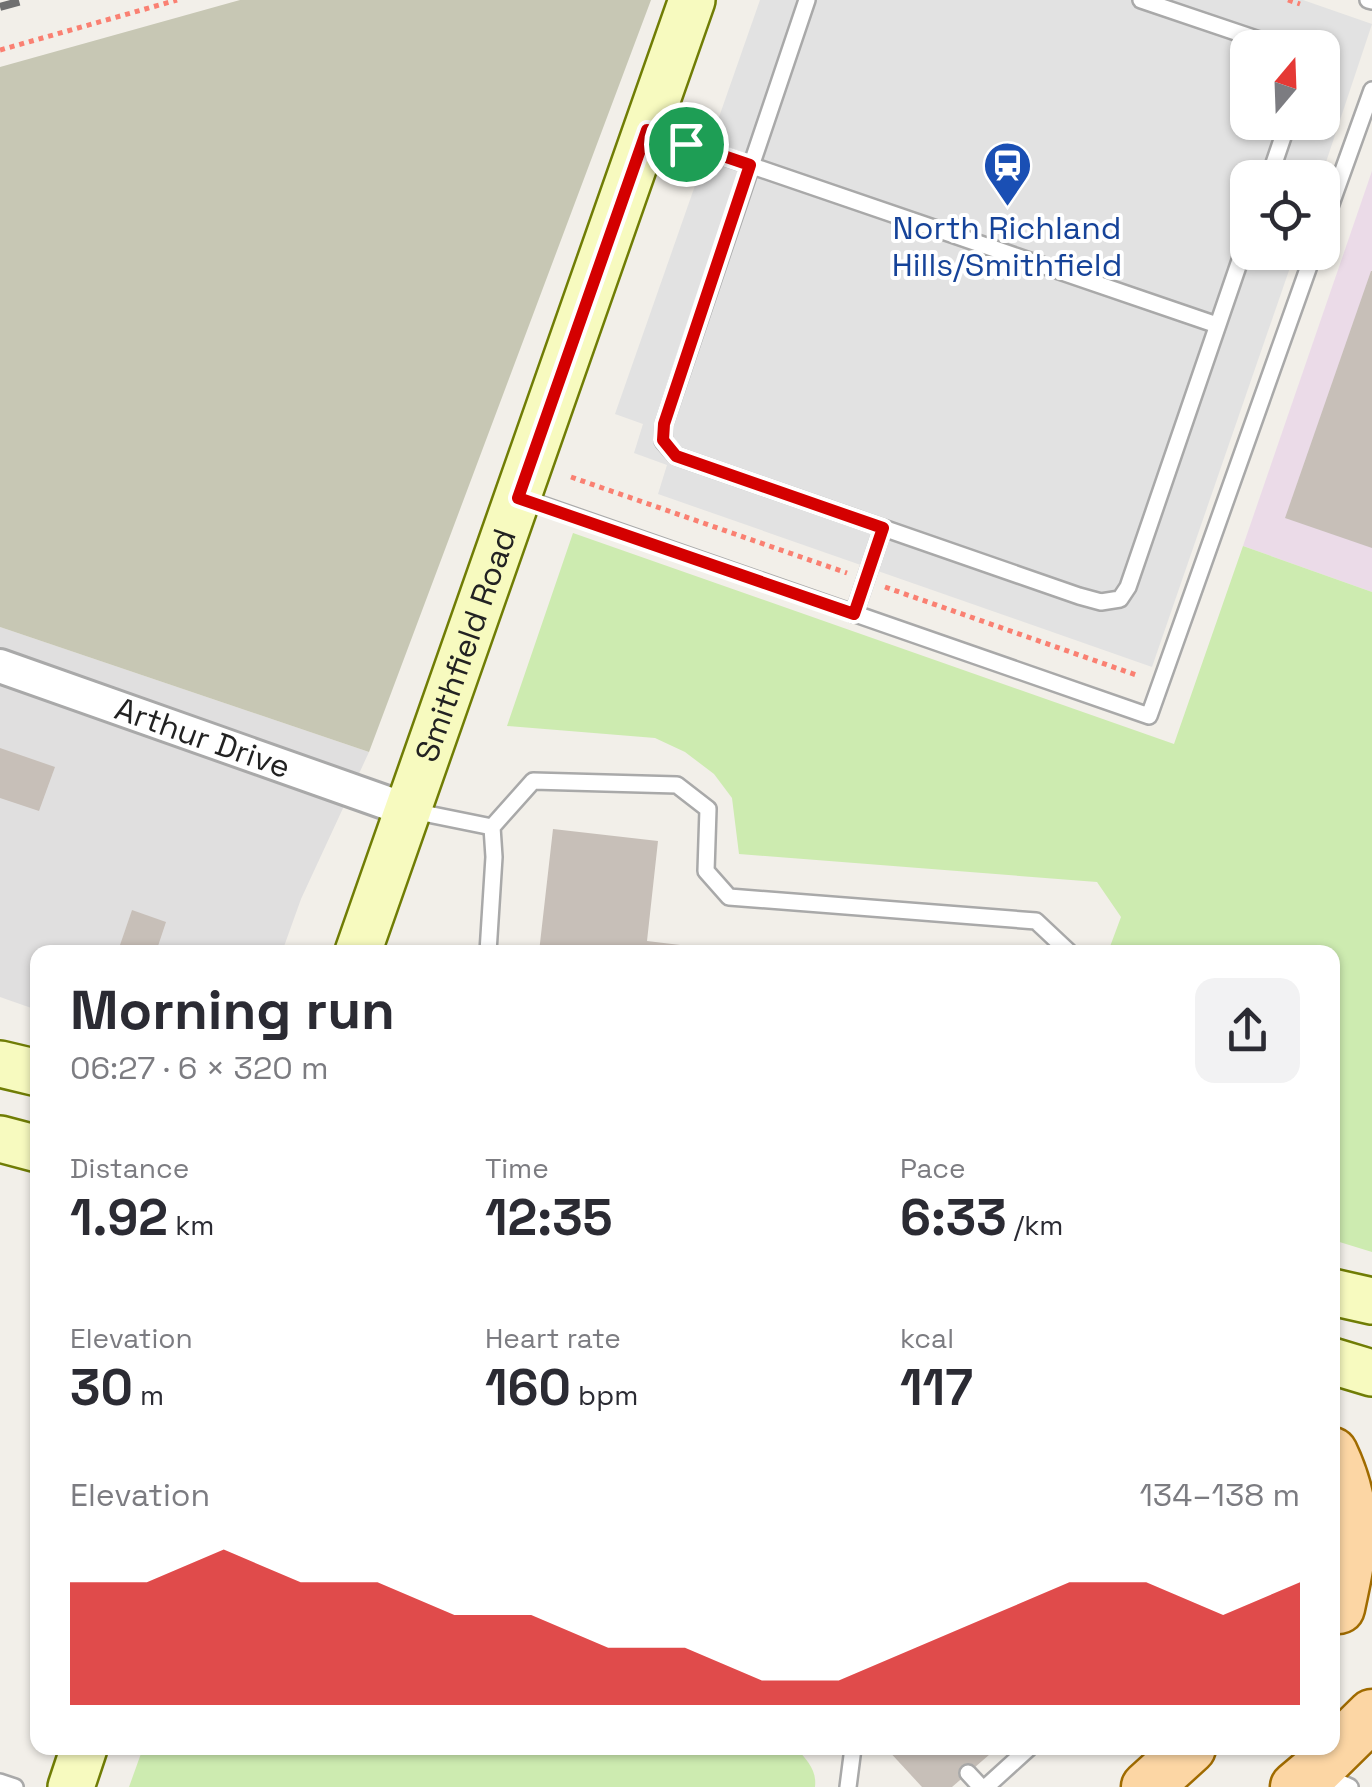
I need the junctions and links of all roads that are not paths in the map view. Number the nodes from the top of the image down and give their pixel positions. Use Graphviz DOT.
graph roads {
  1 [pos="692,0"];
  2 [pos="807,0"];
  3 [pos="1141,0"];
  4 [pos="1230,30"];
  5 [pos="1372,90"];
  6 [pos="647,130"];
  7 [pos="750,165"];
  8 [pos="1340,179"];
  9 [pos="1236,270"];
  10 [pos="1308,270"];
  11 [pos="1216,325"];
  12 [pos="518,498"];
  13 [pos="883,528"];
  14 [pos="854,614"];
  15 [pos="0,666"];
  16 [pos="407,810"];
  17 [pos="492,827"];
  18 [pos="360,945"];
  19 [pos="488,945"];
  20 [pos="1062,945"];
  21 [pos="0,1064"];
  22 [pos="30,1071"];
  23 [pos="0,1140"];
  24 [pos="30,1147"];
  25 [pos="1340,1294"];
  26 [pos="1372,1301"];
  27 [pos="1340,1363"];
  28 [pos="1372,1373"];
  29 [pos="1340,1475"];
  30 [pos="1348,1600"];
  31 [pos="1372,1715"];
  32 [pos="82,1755"];
  33 [pos="852,1755"];
  34 [pos="1018,1755"];
  35 [pos="1182,1755"];
  36 [pos="968,1773"];
  37 [pos="0,1782"];
  38 [pos="1320,1782"];
  39 [pos="15,1787"];
  40 [pos="71,1787"];
  41 [pos="848,1787"];
  42 [pos="984,1787"];
  43 [pos="1147,1787"];
  1 -- 6 [label="main road, Smithfield Road"];
  2 -- 7 [label="lane"];
  3 -- 4 [label="lane"];
  5 -- 8 [label="lane"];
  6 -- 7 [label="lane"];
  6 -- 12 [label="main road, Smithfield Road"];
  7 -- 11 [label="lane"];
  7 -- 13 [label="lane"];
  9 -- 11 [label="lane"];
  10 -- 14 [label="lane"];
  11 -- 13 [label="lane"];
  12 -- 14 [label="lane"];
  12 -- 16 [label="main road, Smithfield Road"];
  13 -- 14 [label="lane"];
  15 -- 16 [label="street, Arthur Drive"];
  16 -- 17 [label="lane"];
  16 -- 18 [label="main road, Smithfield Road"];
  17 -- 19 [label="lane"];
  17 -- 20 [label="lane"];
  21 -- 22 [label="main road"];
  23 -- 24 [label="main road"];
  25 -- 26 [label="main road"];
  27 -- 28 [label="main road"];
  29 -- 30 [label="main road"];
  31 -- 38 [label="main road"];
  32 -- 40 [label="main road"];
  33 -- 41 [label="lane"];
  34 -- 42 [label="lane"];
  35 -- 43 [label="main road"];
  36 -- 42 [label="lane"];
  37 -- 39 [label="lane"];
}
